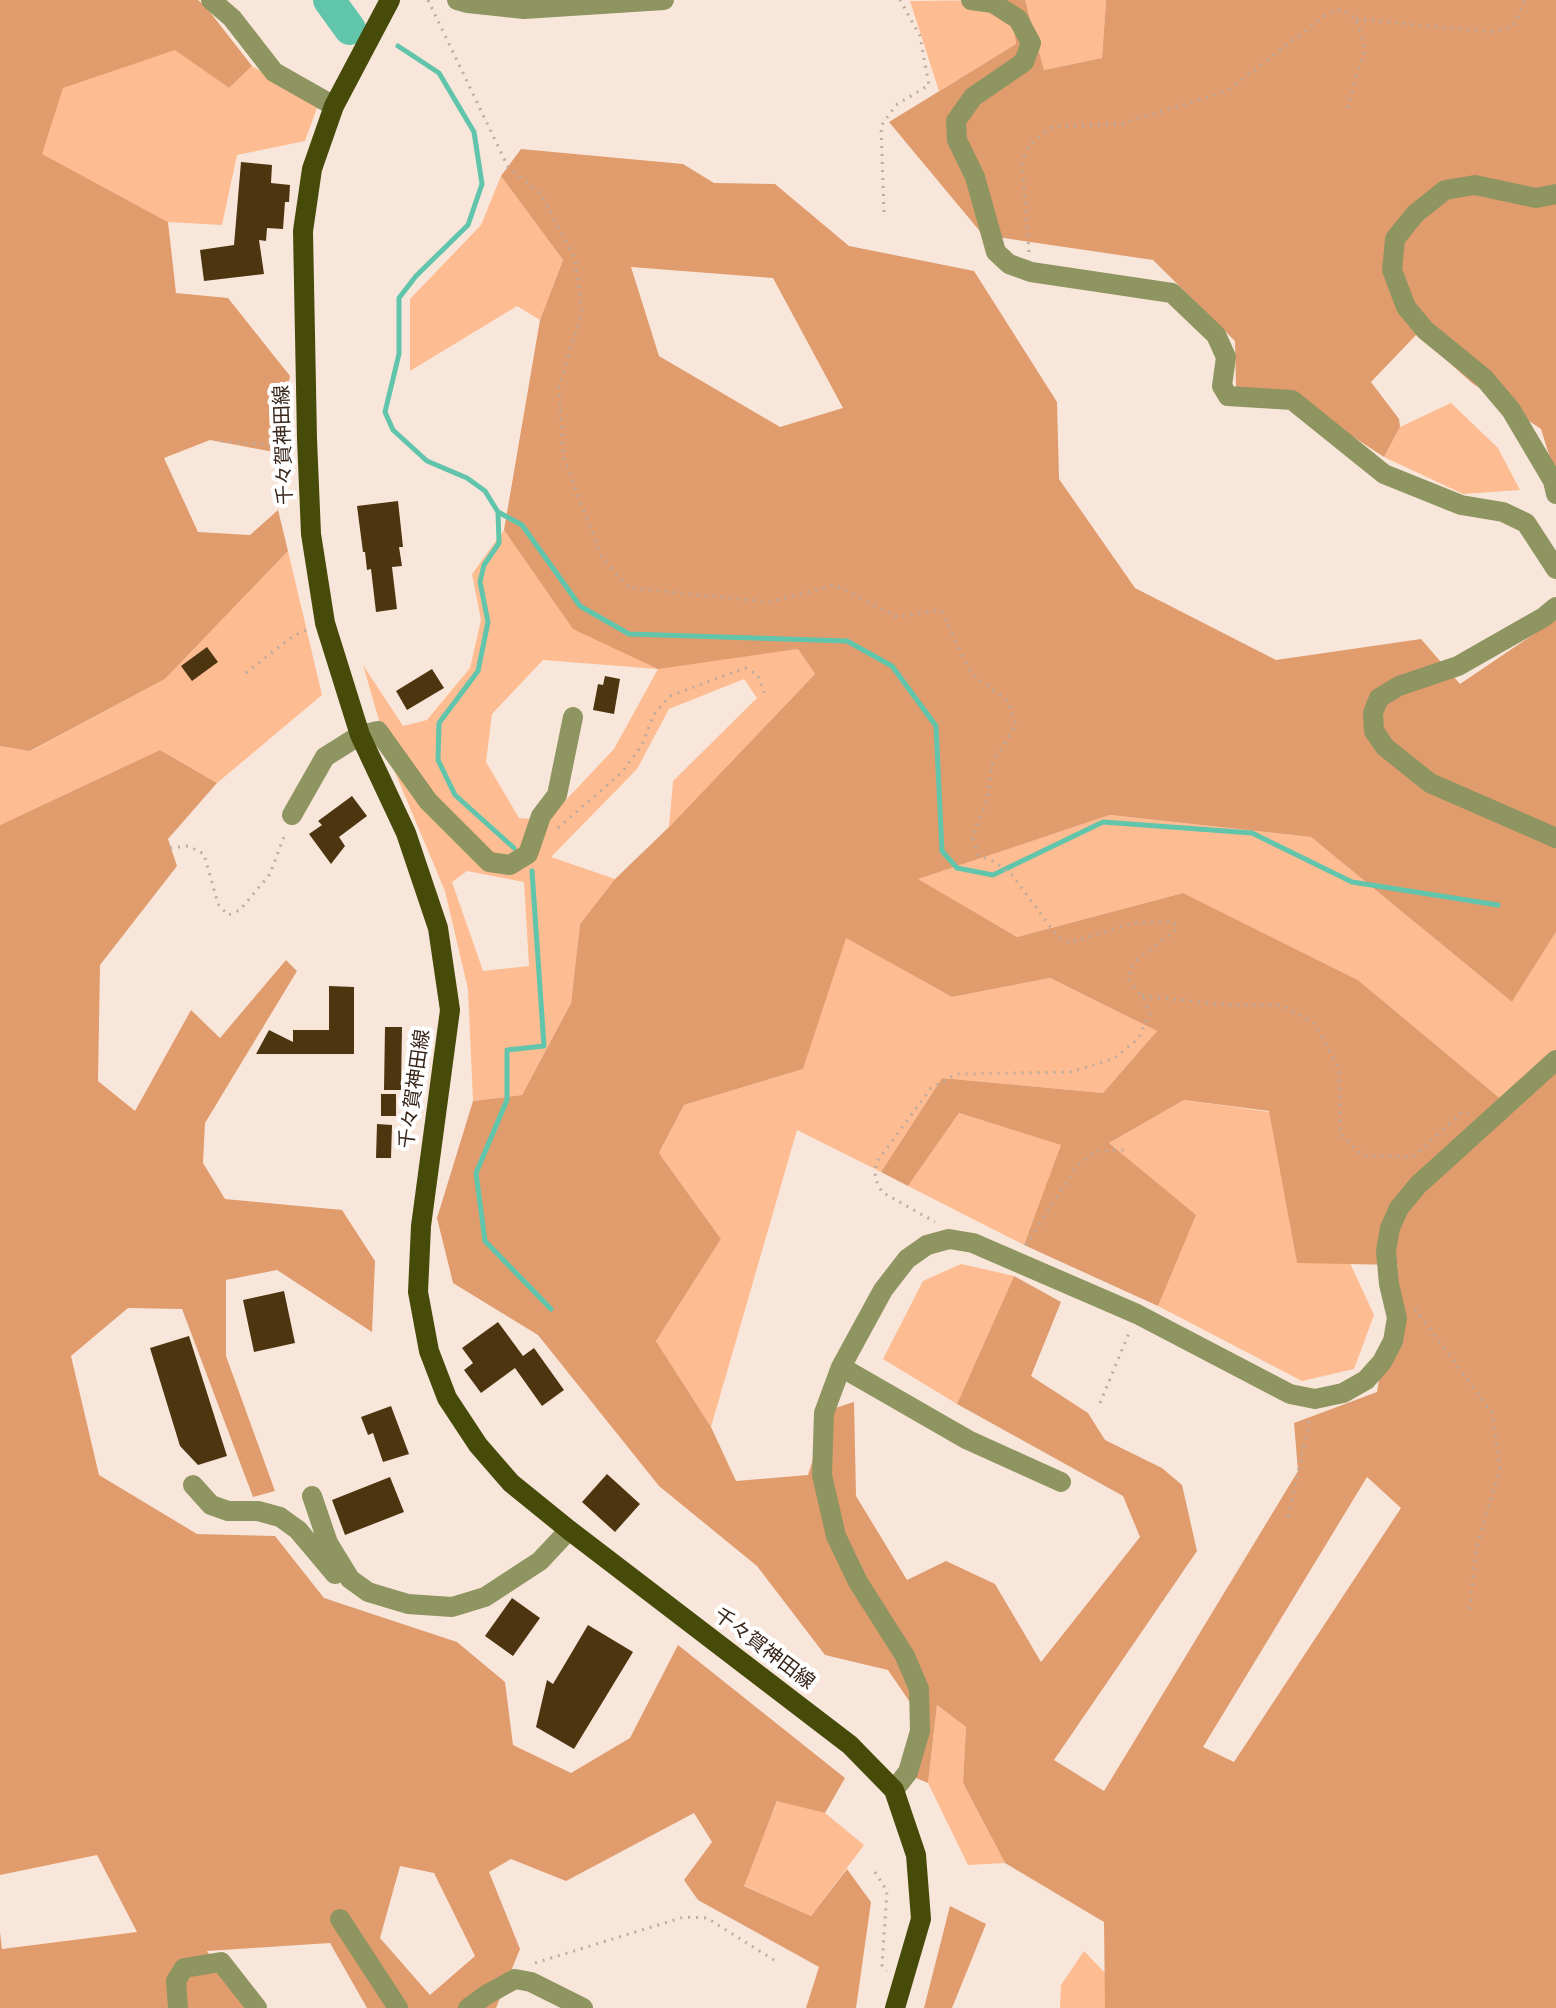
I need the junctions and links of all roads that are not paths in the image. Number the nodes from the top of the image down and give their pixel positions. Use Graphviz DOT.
graph roads {
  1 [pos="211,0"];
  2 [pos="390,0"];
  3 [pos="457,0"];
  4 [pos="664,0"];
  5 [pos="971,0"];
  6 [pos="334,106"];
  7 [pos="1556,194"];
  8 [pos="1556,494"];
  9 [pos="1556,569"];
  10 [pos="1556,607"];
  11 [pos="573,717"];
  12 [pos="360,735"];
  13 [pos="292,815"];
  14 [pos="1556,838"];
  15 [pos="1556,1060"];
  16 [pos="841,1367"];
  17 [pos="1061,1482"];
  18 [pos="193,1485"];
  19 [pos="312,1496"];
  20 [pos="569,1530"];
  21 [pos="350,1579"];
  22 [pos="894,1790"];
  23 [pos="340,1919"];
  24 [pos="897,2000"];
  25 [pos="178,2008"];
  26 [pos="257,2008"];
  27 [pos="398,2008"];
  28 [pos="468,2008"];
  29 [pos="583,2008"];
  1 -- 6 [label="street"];
  2 -- 6 [label="main road, 千々賀神田線"];
  3 -- 4 [label="street"];
  5 -- 9 [label="street"];
  6 -- 12 [label="main road, 千々賀神田線"];
  7 -- 8 [label="street"];
  10 -- 14 [label="street"];
  11 -- 12 [label="street"];
  12 -- 13 [label="street"];
  12 -- 20 [label="main road, 千々賀神田線"];
  15 -- 16 [label="street"];
  16 -- 17 [label="street"];
  16 -- 22 [label="street"];
  18 -- 21 [label="street"];
  19 -- 21 [label="street"];
  20 -- 21 [label="street"];
  20 -- 22 [label="main road, 千々賀神田線"];
  22 -- 24 [label="main road, 千々賀神田線"];
  23 -- 27 [label="street"];
  25 -- 26 [label="street"];
  28 -- 29 [label="street"];
}
